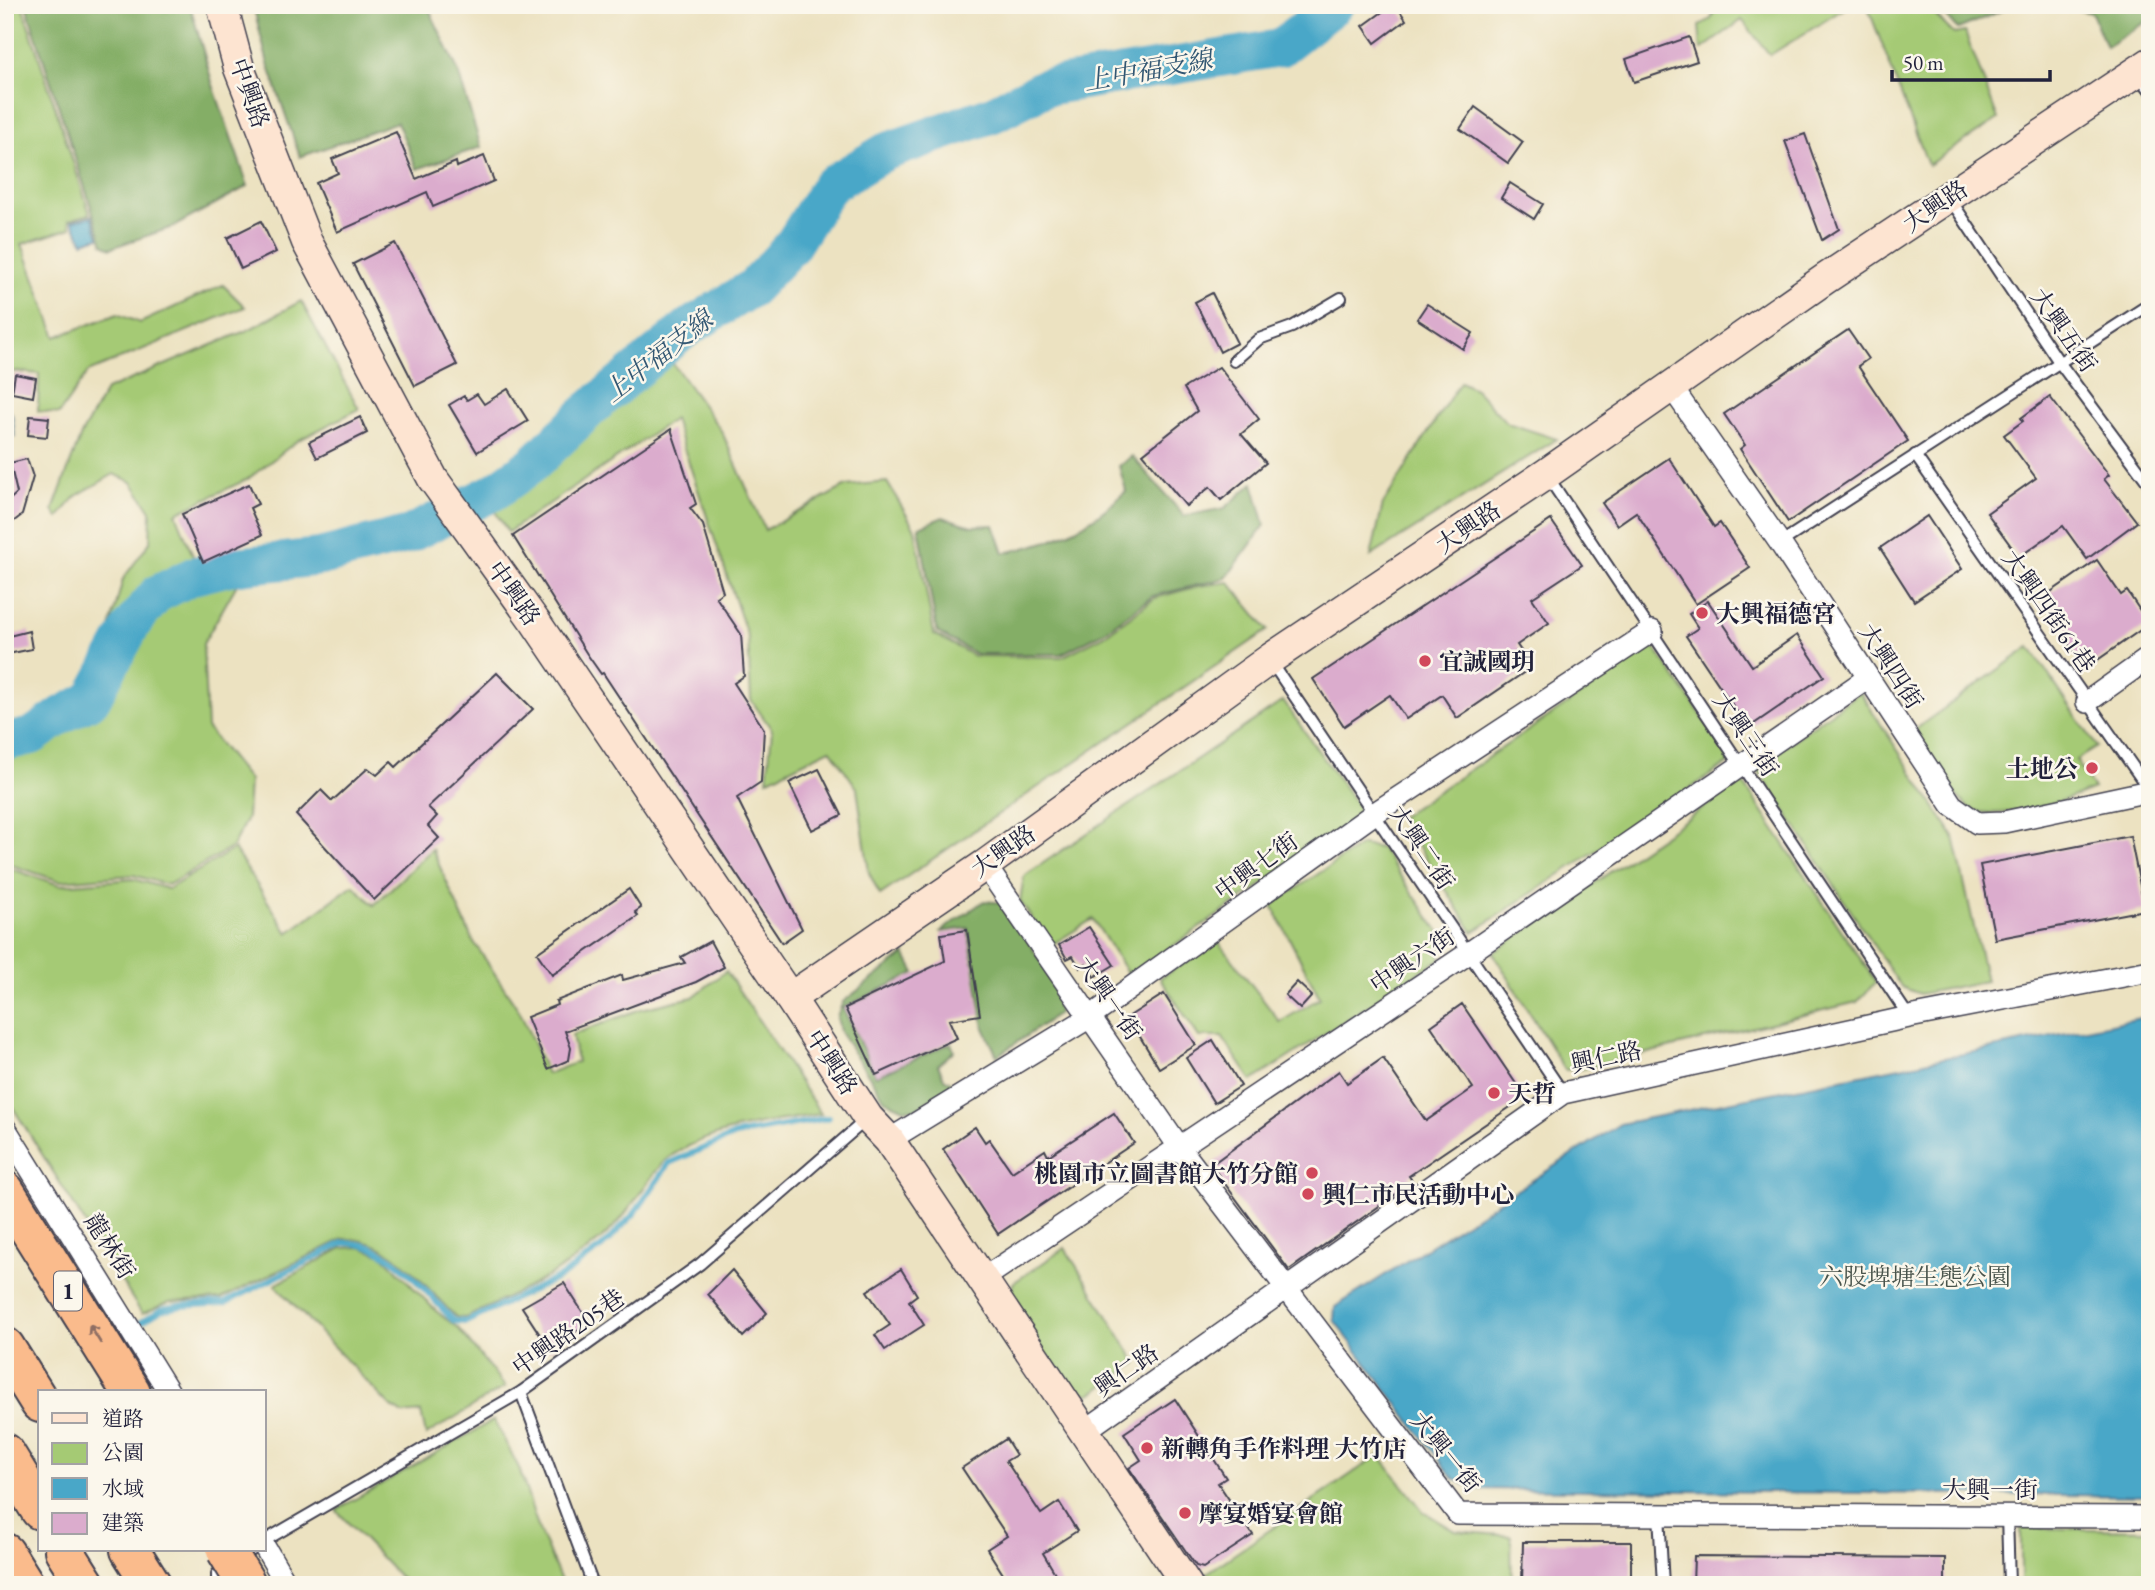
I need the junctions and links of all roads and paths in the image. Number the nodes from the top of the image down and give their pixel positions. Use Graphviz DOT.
graph roads {
  1 [pos="222,5"];
  2 [pos="2145,75"];
  3 [pos="1948,197"];
  4 [pos="1341,299"];
  5 [pos="2150,304"];
  6 [pos="1234,361"];
  7 [pos="2059,362"];
  8 [pos="1670,385"];
  9 [pos="1915,455"];
  10 [pos="1546,474"];
  11 [pos="2149,482"];
  12 [pos="1780,543"];
  13 [pos="1652,631"];
  14 [pos="2150,657"];
  15 [pos="1270,659"];
  16 [pos="1868,678"];
  17 [pos="2087,702"];
  18 [pos="1741,764"];
  19 [pos="2150,791"];
  20 [pos="1374,813"];
  21 [pos="985,865"];
  22 [pos="1469,953"];
  23 [pos="2150,971"];
  24 [pos="790,998"];
  25 [pos="1090,1017"];
  26 [pos="1909,1017"];
  27 [pos="1563,1093"];
  28 [pos="868,1118"];
  29 [pos="5,1128"];
  30 [pos="889,1140"];
  31 [pos="1180,1147"];
  32 [pos="5,1191"];
  33 [pos="981,1280"];
  34 [pos="1288,1289"];
  35 [pos="5,1346"];
  36 [pos="130,1390"];
  37 [pos="168,1390"];
  38 [pos="521,1392"];
  39 [pos="38,1401"];
  40 [pos="1086,1430"];
  41 [pos="5,1453"];
  42 [pos="38,1507"];
  43 [pos="1660,1514"];
  44 [pos="2007,1515"];
  45 [pos="2150,1517"];
  46 [pos="266,1543"];
  47 [pos="266,1548"];
  48 [pos="65,1552"];
  49 [pos="131,1552"];
  50 [pos="227,1552"];
  51 [pos="249,1552"];
  52 [pos="5,1553"];
  53 [pos="24,1585"];
  54 [pos="86,1585"];
  55 [pos="152,1585"];
  56 [pos="217,1585"];
  57 [pos="247,1585"];
  58 [pos="287,1585"];
  59 [pos="593,1585"];
  60 [pos="1187,1585"];
  61 [pos="1663,1585"];
  62 [pos="2009,1585"];
  1 -- 24 [label="street, 中興路"];
  2 -- 3 [label="street, 大興路"];
  3 -- 7 [label="lane, 大興五街"];
  3 -- 8 [label="street, 大興路"];
  4 -- 6 [label="lane"];
  5 -- 7 [label="lane"];
  7 -- 9 [label="lane"];
  7 -- 11 [label="lane, 大興五街"];
  8 -- 10 [label="street, 大興路"];
  8 -- 12 [label="street, 大興四街"];
  9 -- 12 [label="lane"];
  9 -- 17 [label="lane, 大興四街61巷"];
  10 -- 13 [label="lane, 大興三街"];
  10 -- 15 [label="street, 大興路"];
  12 -- 16 [label="street, 大興四街"];
  13 -- 18 [label="lane, 大興三街"];
  13 -- 20 [label="street, 中興七街"];
  14 -- 17 [label="street"];
  15 -- 20 [label="lane, 大興二街"];
  15 -- 21 [label="street, 大興路"];
  16 -- 18 [label="street, 中興六街"];
  16 -- 19 [label="street, 大興四街"];
  17 -- 19 [label="lane, 大興四街61巷"];
  18 -- 22 [label="street, 中興六街"];
  18 -- 26 [label="lane, 大興三街"];
  20 -- 22 [label="lane, 大興二街"];
  20 -- 25 [label="street, 中興七街"];
  21 -- 24 [label="street, 大興路"];
  21 -- 25 [label="street, 大興一街"];
  22 -- 27 [label="lane, 大興二街"];
  22 -- 31 [label="street, 中興六街"];
  23 -- 26 [label="street, 興仁路"];
  24 -- 28 [label="street, 中興路"];
  25 -- 30 [label="street, 中興七街"];
  25 -- 31 [label="street, 大興一街"];
  26 -- 27 [label="street, 興仁路"];
  27 -- 34 [label="street, 興仁路"];
  28 -- 30 [label="street, 中興路"];
  28 -- 38 [label="lane, 中興路205巷"];
  29 -- 37 [label="street, 龍林街"];
  30 -- 33 [label="street, 中興路"];
  31 -- 33 [label="street, 中興六街"];
  31 -- 34 [label="street, 大興一街"];
  36 -- 32 [label="highway, 1, one-way"];
  33 -- 40 [label="street, 中興路"];
  34 -- 40 [label="street, 興仁路"];
  34 -- 43 [label="street, 大興一街"];
  35 -- 39 [label="highway"];
  38 -- 46 [label="lane, 中興路205巷"];
  38 -- 59 [label="lane"];
  40 -- 60 [label="street, 中興路"];
  41 -- 42 [label="highway"];
  43 -- 44 [label="street, 大興一街"];
  43 -- 61 [label="lane"];
  44 -- 45 [label="street, 大興一街"];
  44 -- 62 [label="lane"];
  47 -- 58 [label="street"];
  48 -- 54 [label="highway"];
  49 -- 55 [label="highway"];
  50 -- 57 [label="highway, bridge"];
  51 -- 56 [label="lane"];
  52 -- 53 [label="highway"];
}
